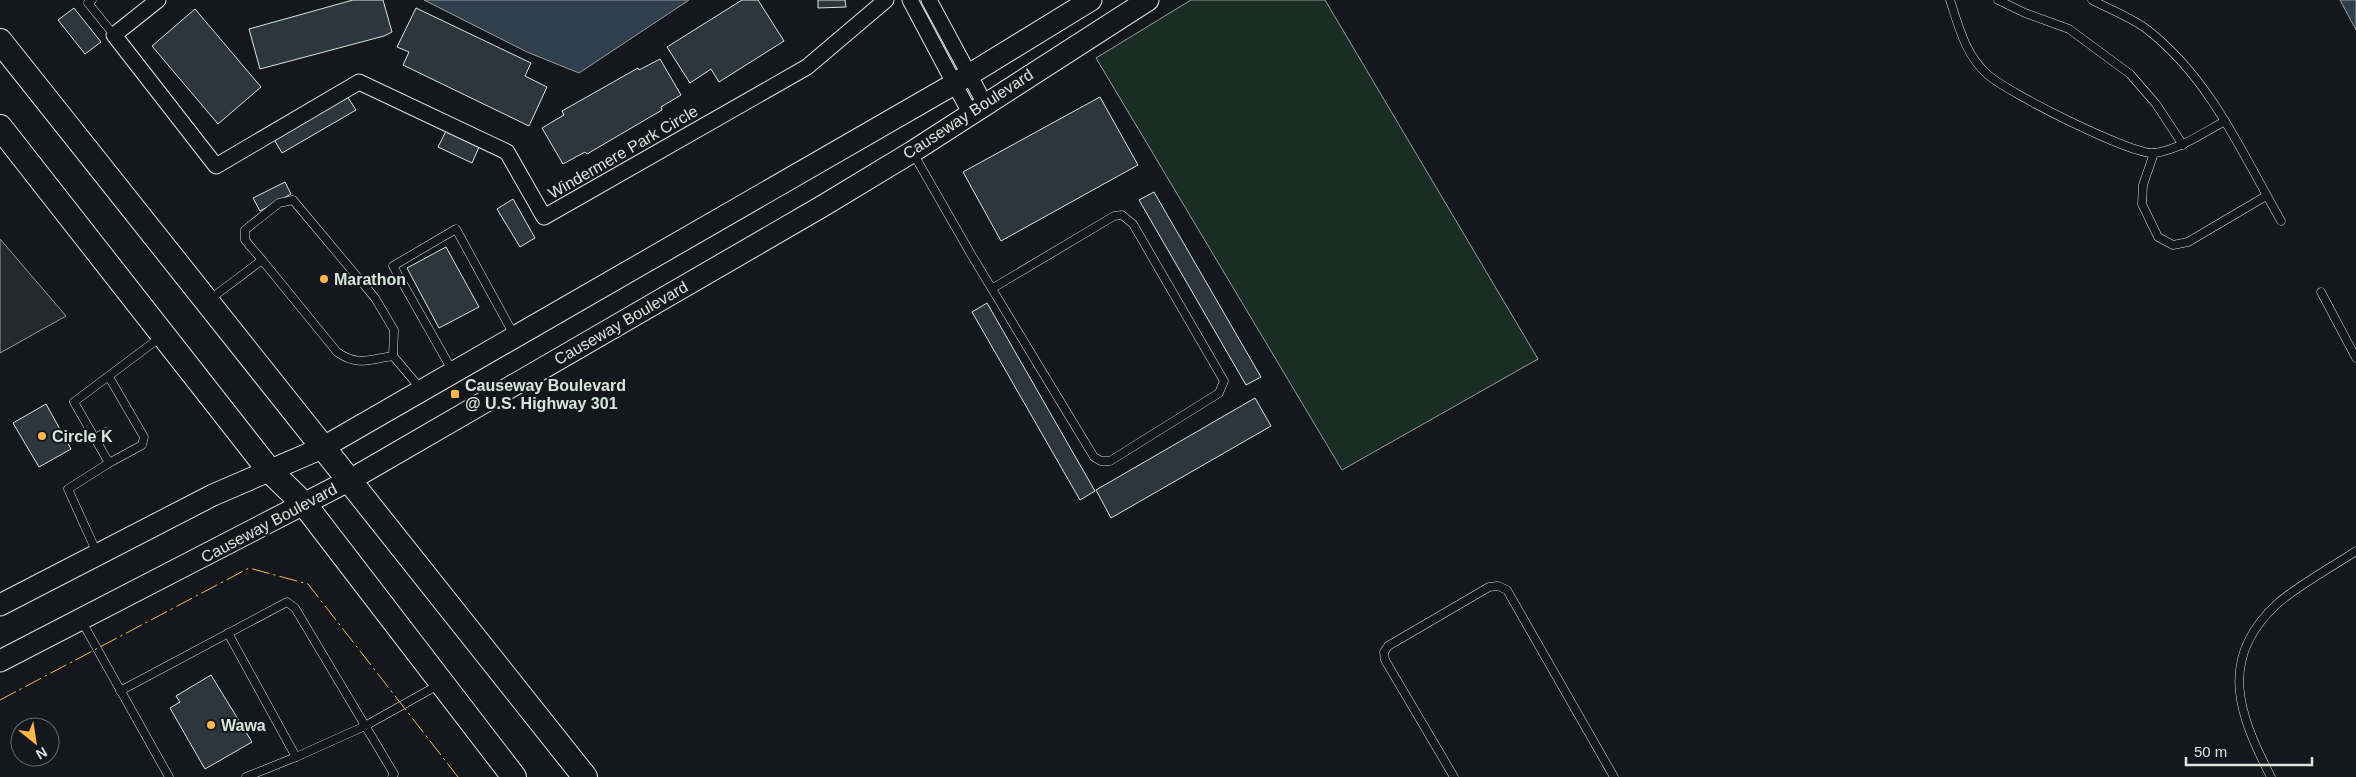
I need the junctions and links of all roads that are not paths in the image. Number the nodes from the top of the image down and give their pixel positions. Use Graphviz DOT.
graph roads {
  1 [pos="92,0"];
  2 [pos="158,0"];
  3 [pos="886,0"];
  4 [pos="910,0"];
  5 [pos="929,0"];
  6 [pos="1090,0"];
  7 [pos="1148,0"];
  8 [pos="1950,0"];
  9 [pos="1998,0"];
  10 [pos="2092,0"];
  11 [pos="114,35"];
  12 [pos="0,41"];
  13 [pos="961,80"];
  14 [pos="978,108"];
  15 [pos="2225,122"];
  16 [pos="0,127"];
  17 [pos="2183,145"];
  18 [pos="912,152"];
  19 [pos="2154,153"];
  20 [pos="2266,196"];
  21 [pos="2280,221"];
  22 [pos="262,260"];
  23 [pos="993,288"];
  24 [pos="2321,292"];
  25 [pos="207,302"];
  26 [pos="163,335"];
  27 [pos="515,337"];
  28 [pos="393,356"];
  29 [pos="2356,358"];
  30 [pos="454,372"];
  31 [pos="109,377"];
  32 [pos="422,390"];
  33 [pos="106,432"];
  34 [pos="95,438"];
  35 [pos="322,448"];
  36 [pos="109,463"];
  37 [pos="269,470"];
  38 [pos="350,480"];
  39 [pos="305,505"];
  40 [pos="2356,551"];
  41 [pos="98,555"];
  42 [pos="0,605"];
  43 [pos="80,620"];
  44 [pos="228,633"];
  45 [pos="0,662"];
  46 [pos="442,684"];
  47 [pos="120,691"];
  48 [pos="365,726"];
  49 [pos="296,757"];
  50 [pos="274,766"];
  51 [pos="169,777"];
  52 [pos="246,777"];
  53 [pos="268,777"];
  54 [pos="392,777"];
  55 [pos="514,777"];
  56 [pos="585,777"];
  57 [pos="1454,777"];
  58 [pos="1614,777"];
  59 [pos="2271,777"];
  1 -- 11 [label="lane"];
  2 -- 11 [label="street"];
  3 -- 11 [label="street, Windermere Park Circle"];
  4 -- 13 [label="street"];
  5 -- 13 [label="street"];
  6 -- 13 [label="main road, Causeway Boulevard"];
  7 -- 14 [label="main road, Causeway Boulevard"];
  8 -- 19 [label="lane"];
  9 -- 17 [label="lane"];
  10 -- 15 [label="lane"];
  12 -- 25 [label="main road"];
  13 -- 14 [label="street"];
  13 -- 27 [label="main road, Causeway Boulevard"];
  14 -- 18 [label="main road, Causeway Boulevard"];
  15 -- 17 [label="lane"];
  15 -- 20 [label="lane"];
  16 -- 26 [label="main road"];
  17 -- 19 [label="lane"];
  18 -- 23 [label="lane"];
  18 -- 38 [label="main road, Causeway Boulevard"];
  19 -- 20 [label="lane"];
  20 -- 21 [label="lane"];
  22 -- 25 [label="lane"];
  22 -- 28 [label="lane"];
  22 -- 28 [label="lane"];
  23 -- 23 [label="lane"];
  24 -- 29 [label="lane"];
  25 -- 35 [label="main road"];
  26 -- 31 [label="lane"];
  26 -- 37 [label="main road"];
  27 -- 30 [label="main road, Causeway Boulevard"];
  27 -- 30 [label="lane"];
  28 -- 32 [label="lane"];
  30 -- 32 [label="main road, Causeway Boulevard"];
  31 -- 34 [label="lane"];
  31 -- 36 [label="lane"];
  32 -- 35 [label="main road, Causeway Boulevard"];
  33 -- 34 [label="lane"];
  34 -- 36 [label="lane"];
  35 -- 37 [label="main road, Causeway Boulevard"];
  35 -- 38 [label="main road"];
  36 -- 41 [label="lane"];
  37 -- 39 [label="main road"];
  37 -- 41 [label="main road, Causeway Boulevard"];
  38 -- 39 [label="main road, Causeway Boulevard"];
  38 -- 56 [label="main road"];
  39 -- 43 [label="main road, Causeway Boulevard"];
  39 -- 46 [label="main road"];
  40 -- 59 [label="lane"];
  41 -- 42 [label="main road, Causeway Boulevard"];
  43 -- 45 [label="main road, Causeway Boulevard"];
  43 -- 47 [label="lane"];
  44 -- 47 [label="lane"];
  44 -- 48 [label="lane"];
  44 -- 49 [label="lane"];
  46 -- 48 [label="lane"];
  46 -- 55 [label="main road"];
  47 -- 51 [label="lane"];
  48 -- 49 [label="lane"];
  48 -- 54 [label="lane"];
  49 -- 50 [label="lane"];
  50 -- 52 [label="lane"];
  50 -- 53 [label="lane"];
  57 -- 58 [label="lane"];
}
